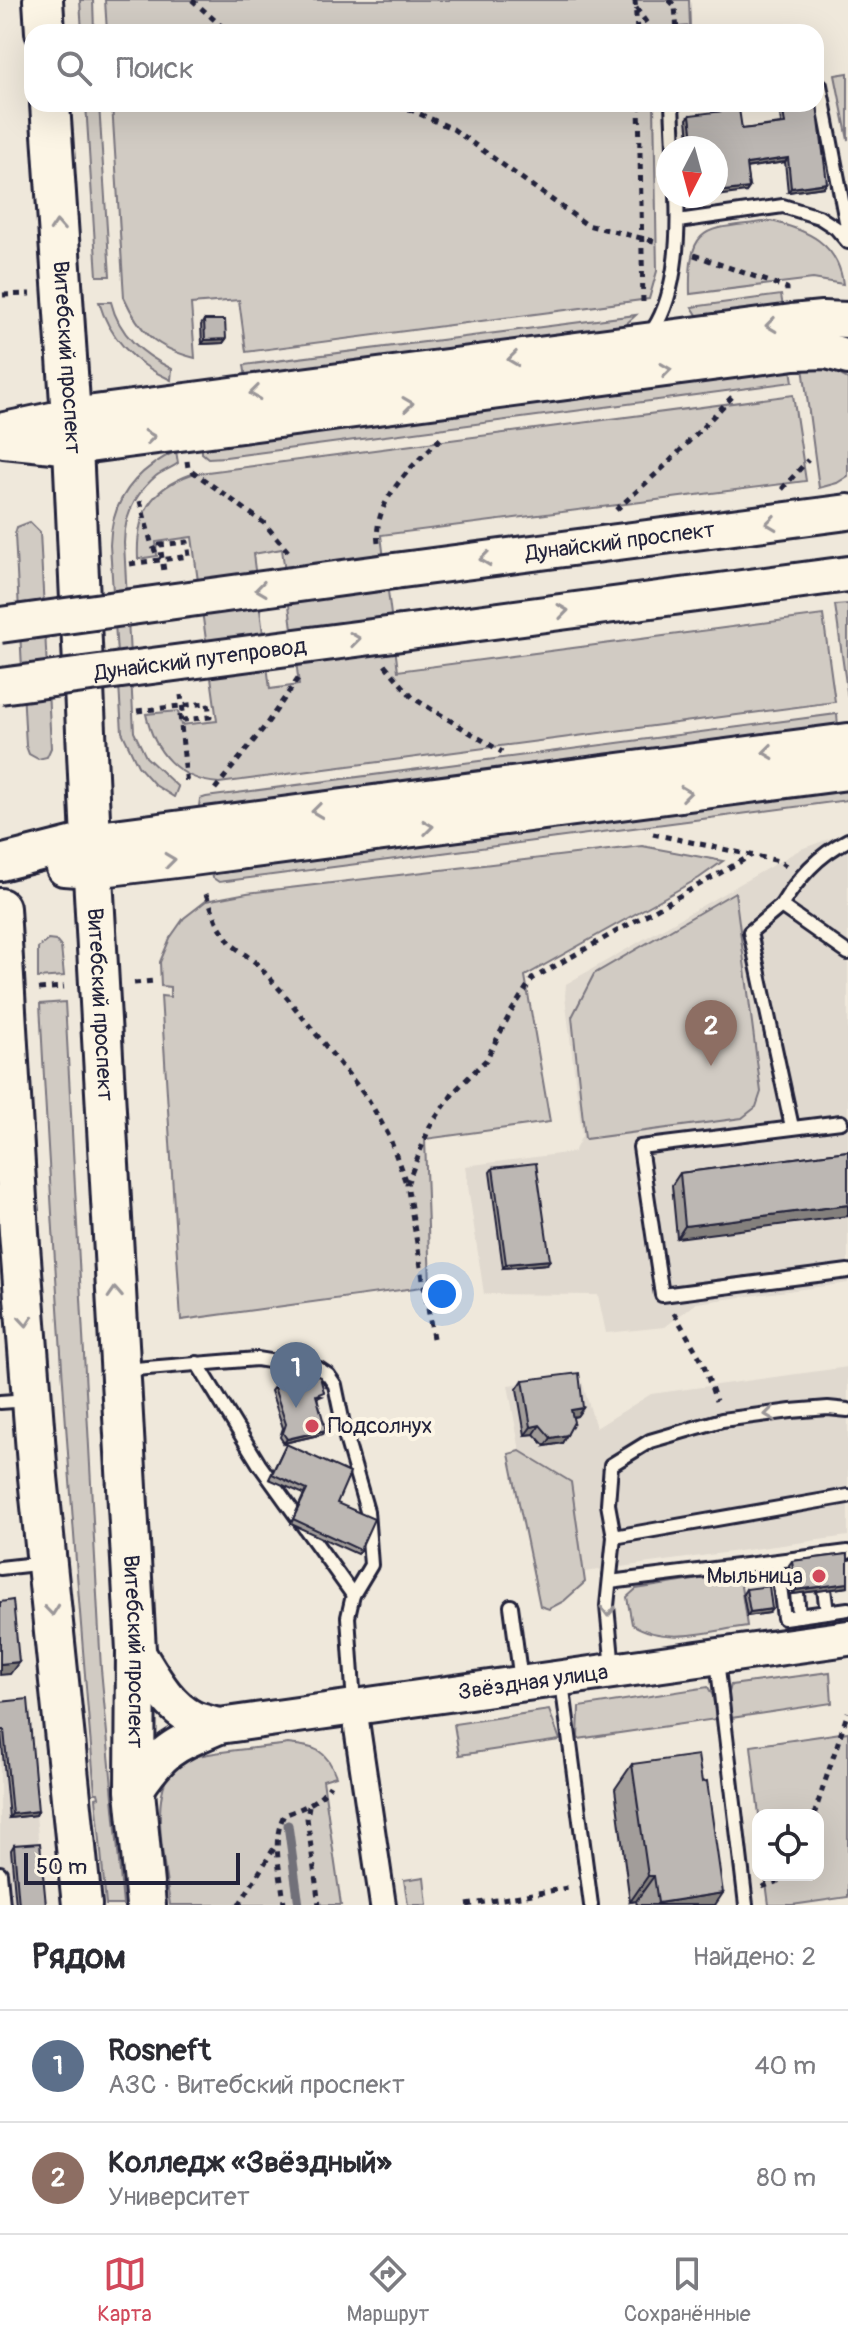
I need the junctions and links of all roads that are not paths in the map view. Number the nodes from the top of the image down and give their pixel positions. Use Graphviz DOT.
graph roads {
  1 [pos="43,0"];
  2 [pos="44,24"];
  3 [pos="824,106"];
  4 [pos="51,112"];
  5 [pos="672,112"];
  6 [pos="673,136"];
  7 [pos="677,208"];
  8 [pos="678,221"];
  9 [pos="848,232"];
  10 [pos="848,242"];
  11 [pos="848,320"];
  12 [pos="644,342"];
  13 [pos="848,357"];
  14 [pos="0,431"];
  15 [pos="72,432"];
  16 [pos="0,439"];
  17 [pos="845,510"];
  18 [pos="841,578"];
  19 [pos="0,625"];
  20 [pos="0,686"];
  21 [pos="848,741"];
  22 [pos="848,772"];
  23 [pos="848,840"];
  24 [pos="92,855"];
  25 [pos="0,863"];
  26 [pos="781,906"];
  27 [pos="0,908"];
  28 [pos="848,953"];
  29 [pos="6,1120"];
  30 [pos="841,1122"];
  31 [pos="792,1127"];
  32 [pos="848,1271"];
  33 [pos="197,1363"];
  34 [pos="119,1371"];
  35 [pos="16,1400"];
  36 [pos="848,1410"];
  37 [pos="848,1496"];
  38 [pos="614,1537"];
  39 [pos="848,1552"];
  40 [pos="48,1562"];
  41 [pos="777,1562"];
  42 [pos="0,1568"];
  43 [pos="610,1582"];
  44 [pos="824,1589"];
  45 [pos="797,1593"];
  46 [pos="353,1595"];
  47 [pos="511,1606"];
  48 [pos="848,1609"];
  49 [pos="799,1616"];
  50 [pos="832,1626"];
  51 [pos="136,1650"];
  52 [pos="717,1657"];
  53 [pos="614,1671"];
  54 [pos="561,1678"];
  55 [pos="521,1684"];
  56 [pos="354,1707"];
  57 [pos="219,1726"];
  58 [pos="135,1791"];
  59 [pos="0,1873"];
  60 [pos="746,1899"];
  61 [pos="3,1905"];
  62 [pos="82,1905"];
  63 [pos="146,1905"];
  64 [pos="383,1905"];
  65 [pos="591,1905"];
  1 -- 2 [label="main road"];
  3 -- 9 [label="lane"];
  15 -- 4 [label="main road, Витебский проспект, one-way"];
  5 -- 6 [label="lane"];
  7 -- 8 [label="lane"];
  8 -- 10 [label="lane"];
  8 -- 12 [label="lane"];
  11 -- 12 [label="main road, one-way"];
  12 -- 15 [label="main road, one-way"];
  15 -- 13 [label="main road, one-way"];
  14 -- 15 [label="main road"];
  15 -- 16 [label="main road"];
  15 -- 24 [label="main road, Витебский проспект"];
  17 -- 19 [label="main road, Дунайский проспект, one-way, bridge"];
  20 -- 18 [label="main road, Дунайский путепровод, one-way, bridge"];
  21 -- 24 [label="main road, one-way"];
  24 -- 22 [label="main road, one-way"];
  23 -- 26 [label="lane"];
  24 -- 25 [label="main road"];
  34 -- 24 [label="main road, Витебский проспект, one-way"];
  26 -- 28 [label="lane"];
  26 -- 31 [label="lane"];
  27 -- 29 [label="main road"];
  29 -- 35 [label="main road, one-way"];
  30 -- 31 [label="lane"];
  31 -- 32 [label="lane"];
  33 -- 34 [label="lane"];
  33 -- 46 [label="lane"];
  33 -- 46 [label="lane"];
  34 -- 51 [label="main road, Витебский проспект"];
  35 -- 40 [label="main road"];
  36 -- 38 [label="lane, one-way"];
  37 -- 38 [label="lane"];
  38 -- 43 [label="lane"];
  39 -- 41 [label="lane"];
  40 -- 42 [label="lane"];
  40 -- 62 [label="main road, one-way"];
  41 -- 43 [label="lane"];
  41 -- 49 [label="lane"];
  43 -- 53 [label="lane, one-way"];
  44 -- 50 [label="lane"];
  45 -- 49 [label="lane"];
  46 -- 56 [label="lane"];
  47 -- 55 [label="lane"];
  48 -- 50 [label="lane"];
  49 -- 50 [label="lane"];
  50 -- 52 [label="main road, Звёздная улица"];
  51 -- 57 [label="main road"];
  51 -- 58 [label="main road, Витебский проспект"];
  52 -- 53 [label="main road, Звёздная улица"];
  52 -- 60 [label="lane"];
  53 -- 54 [label="main road, Звёздная улица"];
  54 -- 55 [label="main road, Звёздная улица"];
  54 -- 65 [label="lane"];
  55 -- 56 [label="main road, Звёздная улица"];
  56 -- 57 [label="main road, Звёздная улица"];
  56 -- 64 [label="street"];
  57 -- 58 [label="main road, Звёздная улица"];
  58 -- 63 [label="main road, Витебский проспект"];
  59 -- 61 [label="lane"];
}
